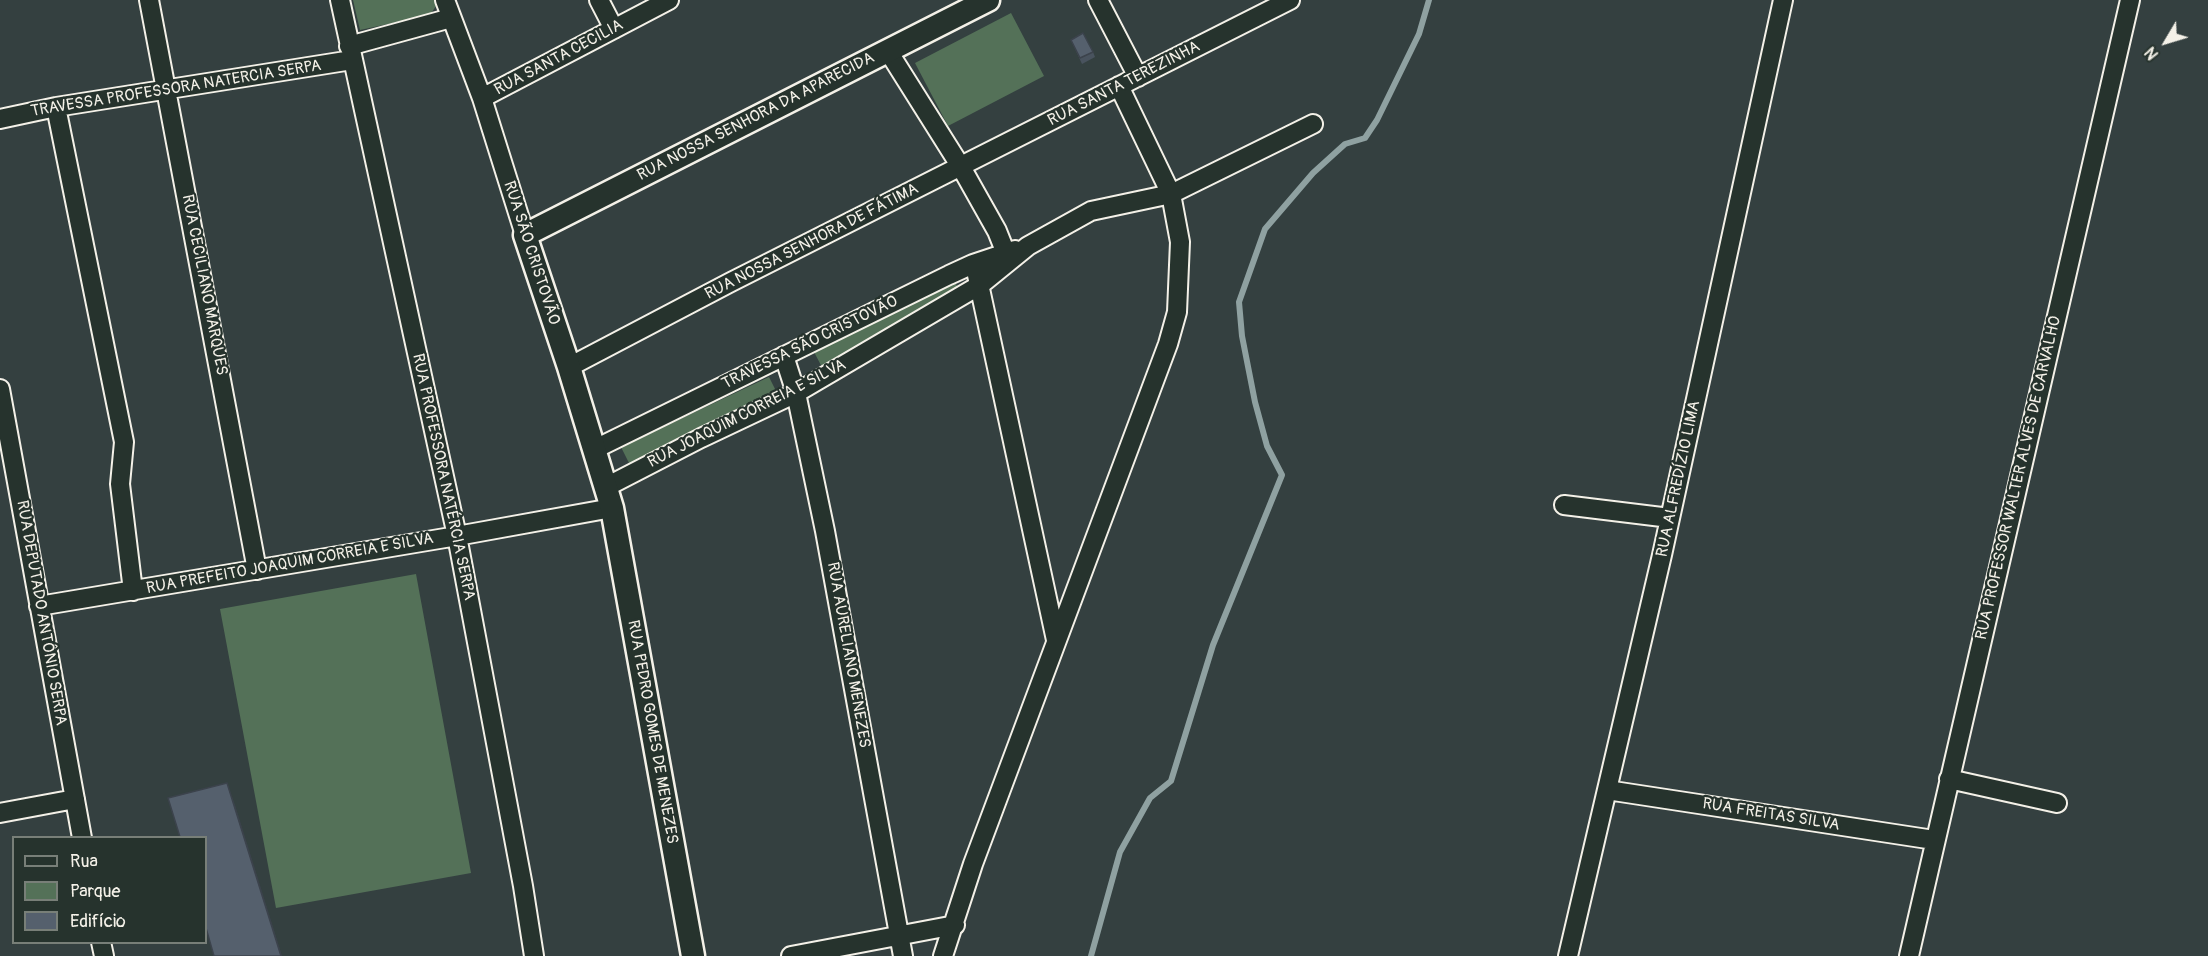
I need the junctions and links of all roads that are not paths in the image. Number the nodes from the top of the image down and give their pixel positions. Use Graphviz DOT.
graph roads {
  1 [pos="150,0"];
  2 [pos="340,0"];
  3 [pos="445,0"];
  4 [pos="599,0"];
  5 [pos="669,0"];
  6 [pos="1098,0"];
  7 [pos="1783,0"];
  8 [pos="2130,0"];
  9 [pos="1288,1"];
  10 [pos="978,2"];
  11 [pos="451,18"];
  12 [pos="614,29"];
  13 [pos="888,51"];
  14 [pos="351,53"];
  15 [pos="1138,76"];
  16 [pos="1119,86"];
  17 [pos="166,89"];
  18 [pos="482,98"];
  19 [pos="56,107"];
  20 [pos="0,119"];
  21 [pos="1313,124"];
  22 [pos="961,167"];
  23 [pos="1171,194"];
  24 [pos="525,235"];
  25 [pos="1008,258"];
  26 [pos="973,264"];
  27 [pos="980,285"];
  28 [pos="784,356"];
  29 [pos="569,367"];
  30 [pos="0,389"];
  31 [pos="796,393"];
  32 [pos="595,449"];
  33 [pos="609,497"];
  34 [pos="1564,505"];
  35 [pos="1670,518"];
  36 [pos="457,536"];
  37 [pos="257,570"];
  38 [pos="133,591"];
  39 [pos="39,606"];
  40 [pos="1056,640"];
  41 [pos="1948,779"];
  42 [pos="1607,790"];
  43 [pos="75,799"];
  44 [pos="2057,803"];
  45 [pos="0,813"];
  46 [pos="82,836"];
  47 [pos="1935,840"];
  48 [pos="955,925"];
  49 [pos="900,936"];
  50 [pos="534,956"];
  51 [pos="693,956"];
  52 [pos="791,956"];
  53 [pos="903,956"];
  54 [pos="943,956"];
  55 [pos="1568,956"];
  56 [pos="1909,956"];
  1 -- 17 [label="street, RUA CECILIANO MARQUES"];
  2 -- 14 [label="street, RUA PROFESSORA NATÉRCIA SERPA"];
  3 -- 11 [label="street, RUA SÃO CRISTOVÃO"];
  4 -- 12 [label="street"];
  5 -- 12 [label="street, RUA SANTA CECILIA"];
  6 -- 15 [label="street"];
  7 -- 35 [label="street, RUA ALFREDÍZIO LIMA"];
  8 -- 41 [label="street, RUA PROFESSOR WALTER ALVES DE CARVALHO"];
  9 -- 15 [label="street, RUA SANTA TEREZINHA"];
  10 -- 13 [label="street, RUA NOSSA SENHORA DA APARECIDA"];
  11 -- 14 [label="street, TRAVESSA PROFESSORA NATERCIA SERPA"];
  11 -- 18 [label="street, RUA SÃO CRISTOVÃO"];
  12 -- 18 [label="street, RUA SANTA CECILIA"];
  13 -- 22 [label="street"];
  13 -- 24 [label="street, RUA NOSSA SENHORA DA APARECIDA"];
  14 -- 17 [label="street, TRAVESSA PROFESSORA NATERCIA SERPA"];
  14 -- 36 [label="street, RUA PROFESSORA NATÉRCIA SERPA"];
  15 -- 16 [label="street, RUA SANTA TEREZINHA"];
  16 -- 22 [label="street, RUA SANTA TEREZINHA"];
  16 -- 23 [label="street"];
  17 -- 19 [label="street, TRAVESSA PROFESSORA NATERCIA SERPA"];
  17 -- 37 [label="street, RUA CECILIANO MARQUES"];
  18 -- 24 [label="street, RUA SÃO CRISTOVÃO"];
  19 -- 20 [label="street, TRAVESSA PROFESSORA NATERCIA SERPA"];
  19 -- 38 [label="street"];
  21 -- 23 [label="street, TRAVESSA SÃO CRISTOVÃO"];
  22 -- 25 [label="street"];
  22 -- 29 [label="street, RUA NOSSA SENHORA DE FÁTIMA"];
  23 -- 25 [label="street, TRAVESSA SÃO CRISTOVÃO"];
  23 -- 40 [label="street"];
  24 -- 29 [label="street, RUA SÃO CRISTOVÃO"];
  25 -- 26 [label="street, TRAVESSA SÃO CRISTOVÃO"];
  25 -- 27 [label="street, TRAVESSA SÃO CRISTOVÃO"];
  26 -- 27 [label="street"];
  26 -- 28 [label="street, TRAVESSA SÃO CRISTOVÃO"];
  27 -- 31 [label="street, RUA JOAQUIM CORREIA E SILVA"];
  27 -- 40 [label="street"];
  28 -- 31 [label="street, RUA AURELIANO MENEZES"];
  28 -- 32 [label="street, TRAVESSA SÃO CRISTOVÃO"];
  29 -- 32 [label="street, RUA SÃO CRISTOVÃO"];
  30 -- 39 [label="street, RUA DEPUTADO ANTÔNIO SERPA"];
  31 -- 33 [label="street, RUA JOAQUIM CORREIA E SILVA"];
  31 -- 49 [label="street, RUA AURELIANO MENEZES"];
  32 -- 33 [label="street, RUA SÃO CRISTOVÃO"];
  33 -- 36 [label="street, RUA PREFEITO JOAQUIM CORREIA E SILVA"];
  33 -- 51 [label="street, RUA PEDRO GOMES DE MENEZES"];
  34 -- 35 [label="street"];
  35 -- 42 [label="street, RUA ALFREDÍZIO LIMA"];
  36 -- 37 [label="street, RUA PREFEITO JOAQUIM CORREIA E SILVA"];
  36 -- 50 [label="street, RUA PROFESSORA NATÉRCIA SERPA"];
  37 -- 38 [label="street, RUA PREFEITO JOAQUIM CORREIA E SILVA"];
  38 -- 39 [label="street, RUA PREFEITO JOAQUIM CORREIA E SILVA"];
  39 -- 43 [label="street, RUA DEPUTADO ANTÔNIO SERPA"];
  40 -- 48 [label="street"];
  41 -- 44 [label="street"];
  41 -- 47 [label="street, RUA PROFESSOR WALTER ALVES DE CARVALHO"];
  42 -- 47 [label="street, RUA FREITAS SILVA"];
  42 -- 55 [label="street, RUA ALFREDÍZIO LIMA"];
  43 -- 45 [label="street"];
  43 -- 46 [label="street, RUA DEPUTADO ANTÔNIO SERPA"];
  47 -- 56 [label="street, RUA PROFESSOR WALTER ALVES DE CARVALHO"];
  48 -- 49 [label="street"];
  48 -- 54 [label="street"];
  49 -- 52 [label="street"];
  49 -- 53 [label="street, RUA AURELIANO MENEZES"];
}
